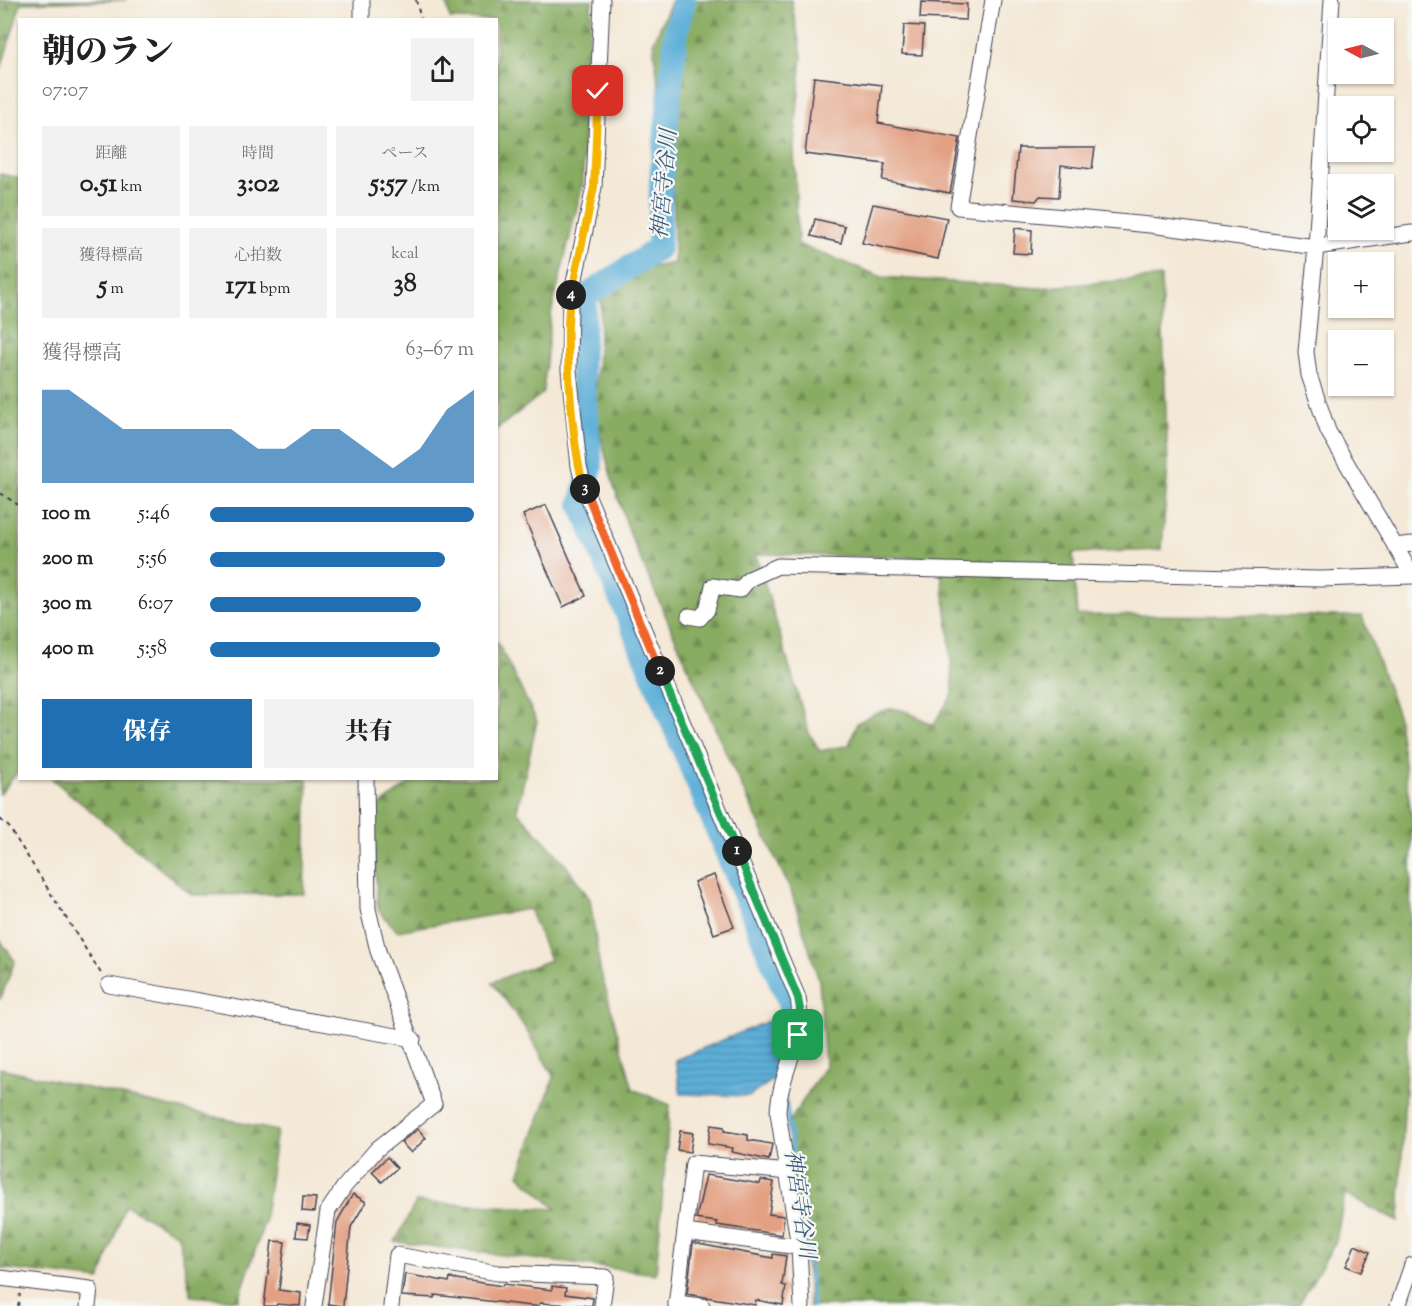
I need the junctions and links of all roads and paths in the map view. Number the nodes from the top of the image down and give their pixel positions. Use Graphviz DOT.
graph roads {
  1 [pos="362,0"];
  2 [pos="416,0"];
  3 [pos="602,0"];
  4 [pos="993,0"];
  5 [pos="1332,0"];
  6 [pos="362,18"];
  7 [pos="420,18"];
  8 [pos="1412,233"];
  9 [pos="1316,247"];
  10 [pos="0,493"];
  11 [pos="18,505"];
  12 [pos="1412,544"];
  13 [pos="1395,546"];
  14 [pos="1412,575"];
  15 [pos="689,616"];
  16 [pos="366,780"];
  17 [pos="0,819"];
  18 [pos="109,985"];
  19 [pos="413,1039"];
  20 [pos="789,1172"];
  21 [pos="685,1232"];
  22 [pos="799,1247"];
  23 [pos="1412,1265"];
  24 [pos="0,1278"];
  25 [pos="676,1304"];
  26 [pos="88,1306"];
  27 [pos="314,1306"];
  28 [pos="391,1306"];
  29 [pos="602,1306"];
  30 [pos="702,1306"];
  31 [pos="801,1306"];
  32 [pos="1398,1306"];
  1 -- 6 [label="street"];
  2 -- 7 [label="path"];
  3 -- 20 [label="street"];
  4 -- 9 [label="street"];
  5 -- 9 [label="street"];
  8 -- 9 [label="street"];
  9 -- 13 [label="street"];
  10 -- 11 [label="path"];
  12 -- 13 [label="street"];
  13 -- 14 [label="street"];
  14 -- 15 [label="street"];
  16 -- 19 [label="street"];
  17 -- 18 [label="path"];
  18 -- 19 [label="street"];
  19 -- 27 [label="street"];
  20 -- 21 [label="street"];
  20 -- 22 [label="street"];
  21 -- 22 [label="street"];
  21 -- 25 [label="street"];
  22 -- 31 [label="street"];
  23 -- 32 [label="street"];
  24 -- 26 [label="street"];
  25 -- 30 [label="street"];
  28 -- 29 [label="street"];
}
